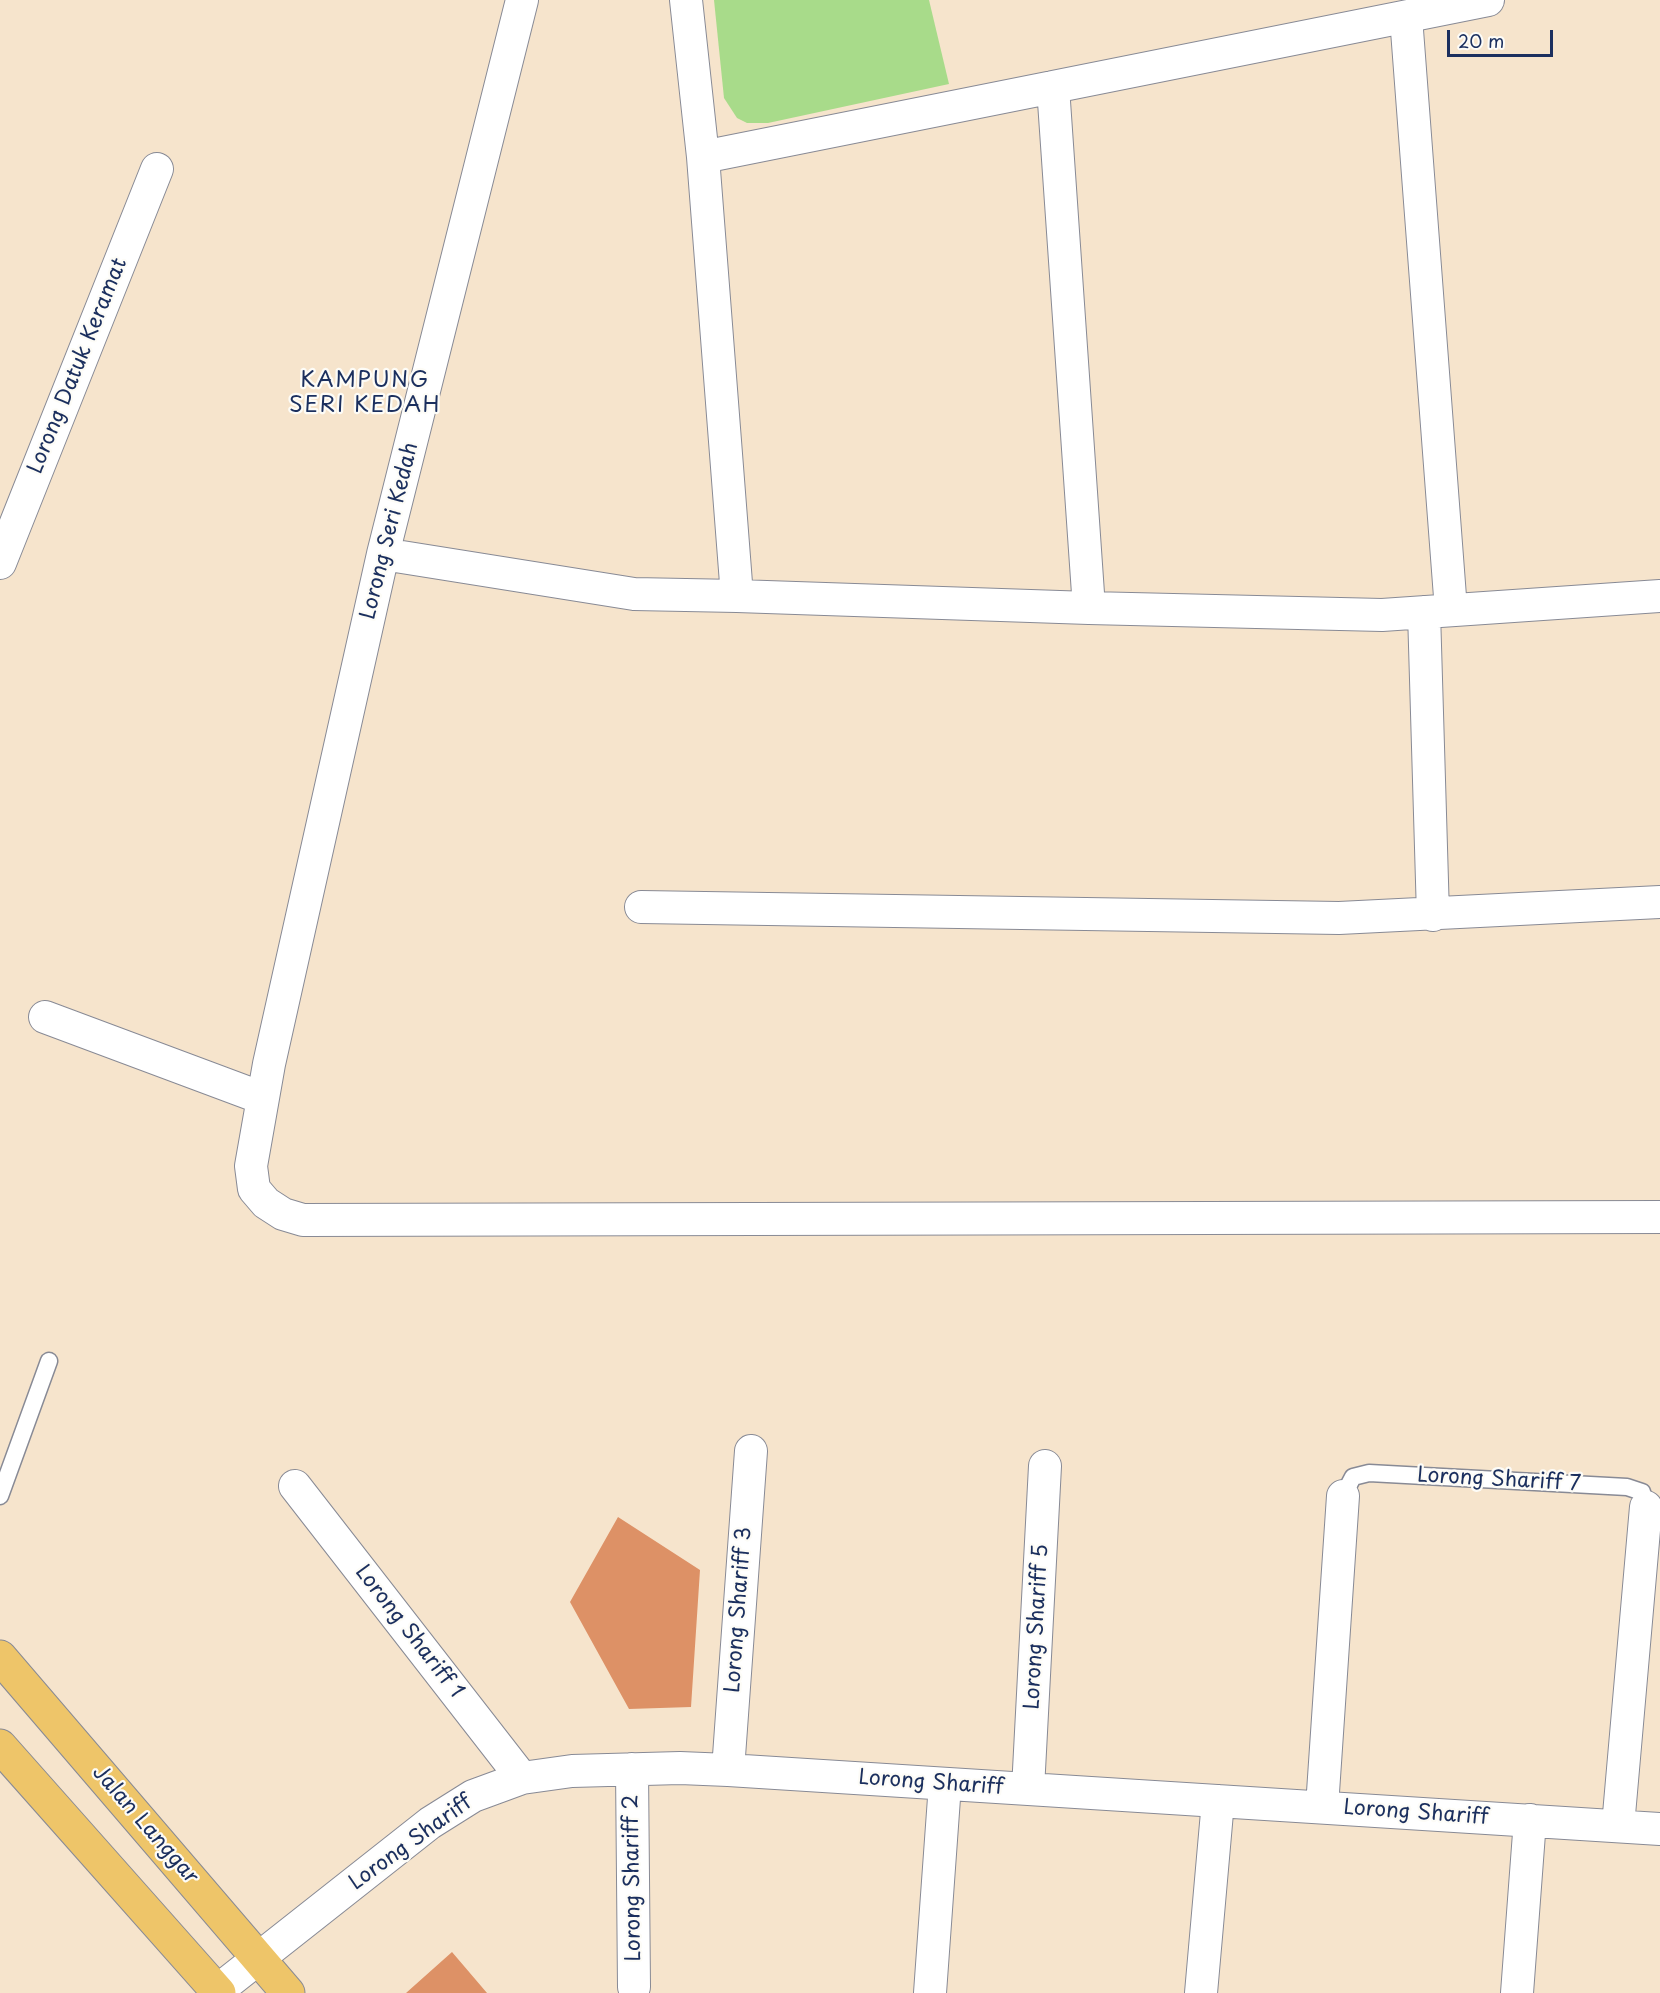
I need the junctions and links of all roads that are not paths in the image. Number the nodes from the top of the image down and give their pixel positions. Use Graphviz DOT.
graph roads {
  1 [pos="522,0"];
  2 [pos="686,0"];
  3 [pos="1488,0"];
  4 [pos="1406,16"];
  5 [pos="1053,87"];
  6 [pos="703,157"];
  7 [pos="157,170"];
  8 [pos="383,554"];
  9 [pos="0,563"];
  10 [pos="737,596"];
  11 [pos="1660,596"];
  12 [pos="1089,608"];
  13 [pos="1437,611"];
  14 [pos="1660,902"];
  15 [pos="641,907"];
  16 [pos="1432,915"];
  17 [pos="45,1017"];
  18 [pos="262,1098"];
  19 [pos="1660,1217"];
  20 [pos="49,1361"];
  21 [pos="751,1451"];
  22 [pos="1045,1466"];
  23 [pos="295,1486"];
  24 [pos="0,1496"];
  25 [pos="1344,1496"];
  26 [pos="1646,1507"];
  27 [pos="0,1657"];
  28 [pos="0,1746"];
  29 [pos="632,1769"];
  30 [pos="728,1770"];
  31 [pos="522,1778"];
  32 [pos="945,1784"];
  33 [pos="1028,1789"];
  34 [pos="1218,1801"];
  35 [pos="1322,1807"];
  36 [pos="1530,1820"];
  37 [pos="1617,1826"];
  38 [pos="1660,1829"];
  39 [pos="259,1958"];
  40 [pos="634,1987"];
  41 [pos="218,1992"];
  42 [pos="288,1993"];
  43 [pos="930,1993"];
  44 [pos="1202,1993"];
  45 [pos="1517,1993"];
  1 -- 8 [label="street, Lorong Seri Kedah"];
  2 -- 6 [label="street"];
  3 -- 4 [label="street"];
  4 -- 5 [label="street"];
  4 -- 13 [label="street"];
  5 -- 6 [label="street"];
  5 -- 12 [label="street"];
  6 -- 10 [label="street"];
  7 -- 9 [label="street, Lorong Datuk Keramat"];
  8 -- 10 [label="street"];
  8 -- 18 [label="street, Lorong Seri Kedah"];
  10 -- 12 [label="street"];
  11 -- 13 [label="street"];
  12 -- 13 [label="street"];
  13 -- 16 [label="street"];
  14 -- 16 [label="street"];
  15 -- 16 [label="street"];
  17 -- 18 [label="street"];
  18 -- 19 [label="street, Lorong Seri Kedah"];
  20 -- 24 [label="lane"];
  21 -- 30 [label="street, Lorong Shariff 3"];
  22 -- 33 [label="street, Lorong Shariff 5"];
  23 -- 31 [label="street, Lorong Shariff 1"];
  25 -- 26 [label="lane, Lorong Shariff 7"];
  25 -- 35 [label="street, Lorong Shariff 7"];
  26 -- 37 [label="street, Lorong Shariff 7"];
  27 -- 39 [label="main road, Jalan Langgar"];
  28 -- 41 [label="main road"];
  29 -- 30 [label="street, Lorong Shariff"];
  29 -- 31 [label="street, Lorong Shariff"];
  29 -- 40 [label="street, Lorong Shariff 2"];
  30 -- 32 [label="street, Lorong Shariff"];
  31 -- 39 [label="street, Lorong Shariff"];
  32 -- 33 [label="street, Lorong Shariff"];
  32 -- 43 [label="street"];
  33 -- 34 [label="street, Lorong Shariff"];
  34 -- 35 [label="street, Lorong Shariff"];
  34 -- 44 [label="street"];
  35 -- 36 [label="street, Lorong Shariff"];
  36 -- 37 [label="street, Lorong Shariff"];
  36 -- 45 [label="street"];
  37 -- 38 [label="street, Lorong Shariff"];
  39 -- 41 [label="street, Lorong Shariff"];
  39 -- 42 [label="main road, Jalan Langgar"];
}
